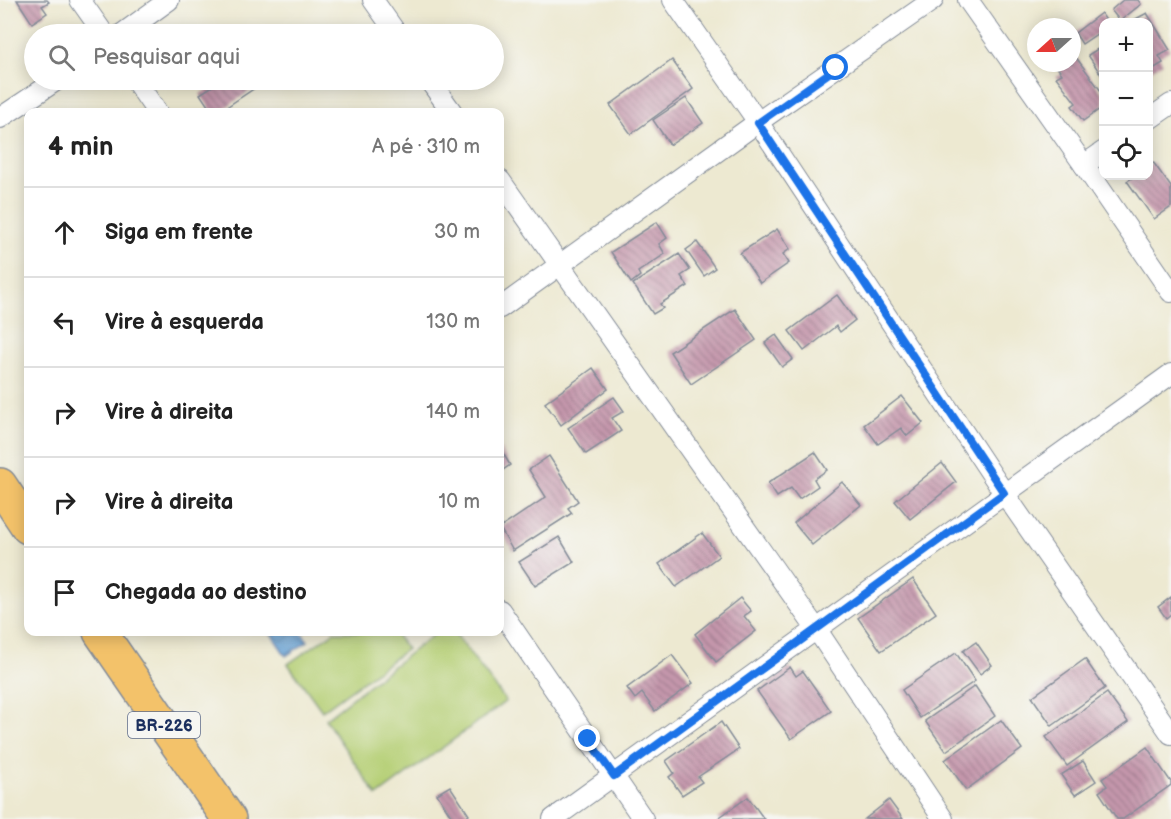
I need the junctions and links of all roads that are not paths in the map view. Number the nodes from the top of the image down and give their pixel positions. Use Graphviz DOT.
graph roads {
  1 [pos="80,0"];
  2 [pos="169,0"];
  3 [pos="373,0"];
  4 [pos="674,0"];
  5 [pos="933,0"];
  6 [pos="968,0"];
  7 [pos="97,24"];
  8 [pos="136,24"];
  9 [pos="390,24"];
  10 [pos="42,90"];
  11 [pos="142,90"];
  12 [pos="436,90"];
  13 [pos="1171,104"];
  14 [pos="154,108"];
  15 [pos="449,108"];
  16 [pos="1153,117"];
  17 [pos="0,118"];
  18 [pos="758,123"];
  19 [pos="1099,154"];
  20 [pos="1084,165"];
  21 [pos="504,186"];
  22 [pos="559,266"];
  23 [pos="1171,292"];
  24 [pos="504,305"];
  25 [pos="1171,374"];
  26 [pos="0,486"];
  27 [pos="1004,493"];
  28 [pos="24,521"];
  29 [pos="504,616"];
  30 [pos="817,630"];
  31 [pos="103,636"];
  32 [pos="1171,734"];
  33 [pos="614,776"];
  34 [pos="229,819"];
  35 [pos="553,819"];
  36 [pos="643,819"];
  37 [pos="943,819"];
  1 -- 7 [label="street"];
  2 -- 8 [label="street"];
  3 -- 9 [label="street"];
  4 -- 18 [label="street"];
  5 -- 18 [label="street"];
  6 -- 20 [label="street"];
  10 -- 17 [label="street"];
  11 -- 14 [label="street"];
  12 -- 15 [label="street"];
  13 -- 16 [label="street"];
  18 -- 22 [label="street"];
  18 -- 27 [label="street"];
  19 -- 20 [label="street"];
  20 -- 23 [label="street"];
  21 -- 22 [label="street"];
  22 -- 24 [label="street"];
  22 -- 30 [label="street"];
  25 -- 27 [label="street"];
  26 -- 28 [label="highway"];
  27 -- 30 [label="street"];
  27 -- 32 [label="street"];
  29 -- 33 [label="street"];
  30 -- 33 [label="street"];
  30 -- 37 [label="street"];
  31 -- 34 [label="highway, BR-226"];
  33 -- 35 [label="street"];
  33 -- 36 [label="street"];
}
